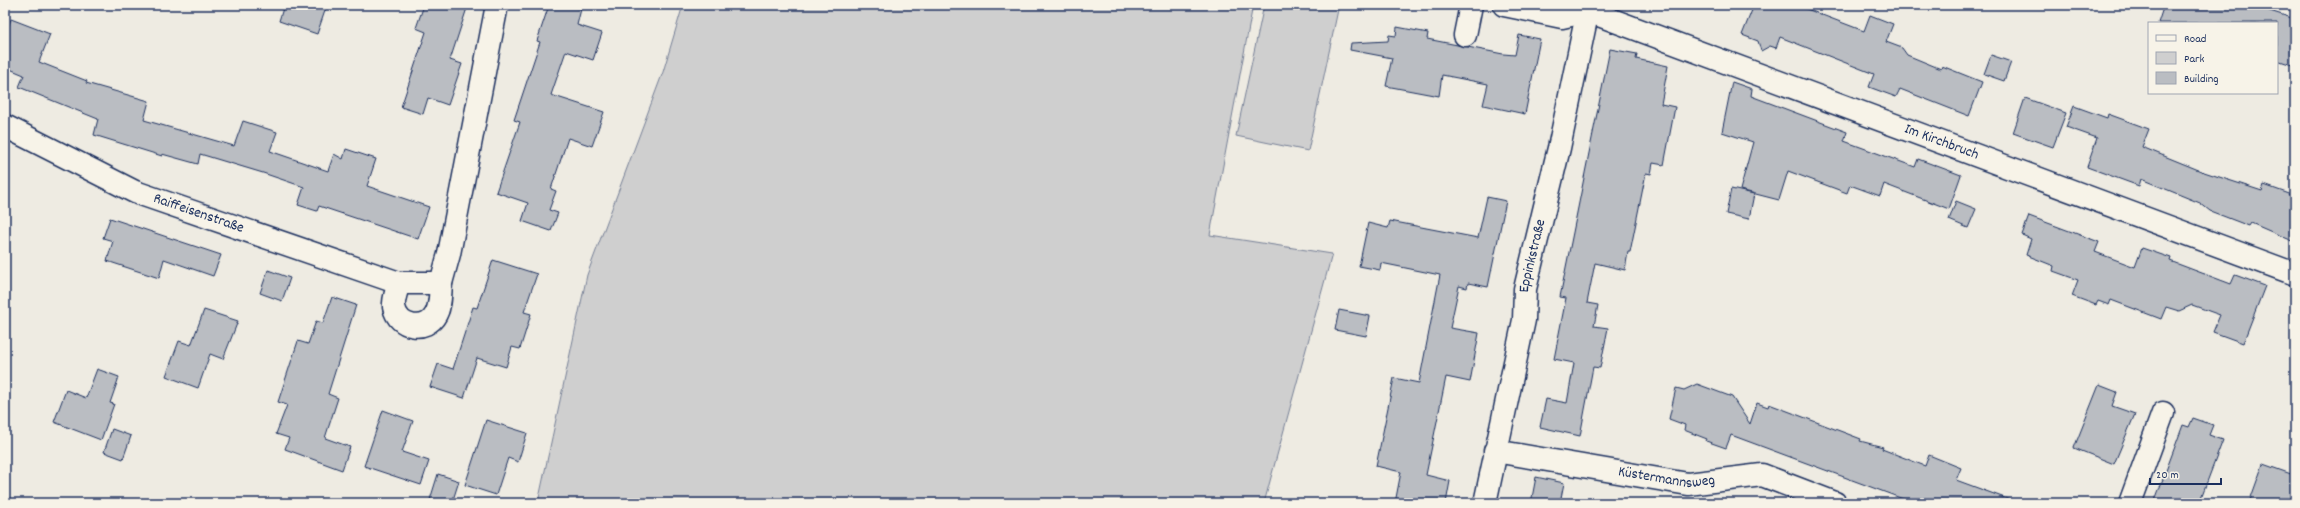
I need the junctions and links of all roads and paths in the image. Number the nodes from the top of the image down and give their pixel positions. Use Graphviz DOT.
graph roads {
  1 [pos="497,5"];
  2 [pos="1470,5"];
  3 [pos="1504,5"];
  4 [pos="1589,8"];
  5 [pos="1465,35"];
  6 [pos="5,126"];
  7 [pos="2295,274"];
  8 [pos="399,283"];
  9 [pos="441,283"];
  10 [pos="2163,413"];
  11 [pos="1496,451"];
  12 [pos="1485,503"];
  13 [pos="1834,503"];
  14 [pos="2130,503"];
  1 -- 9 [label="street"];
  2 -- 5 [label="street"];
  3 -- 4 [label="street"];
  4 -- 7 [label="street, Im Kirchbruch"];
  4 -- 11 [label="street, Eppinkstraße"];
  6 -- 8 [label="street, Raiffeisenstraße"];
  8 -- 9 [label="street, Raiffeisenstraße"];
  8 -- 9 [label="street"];
  10 -- 14 [label="street"];
  11 -- 12 [label="street, Eppinkstraße"];
  11 -- 13 [label="street, Küstermannsweg"];
}
